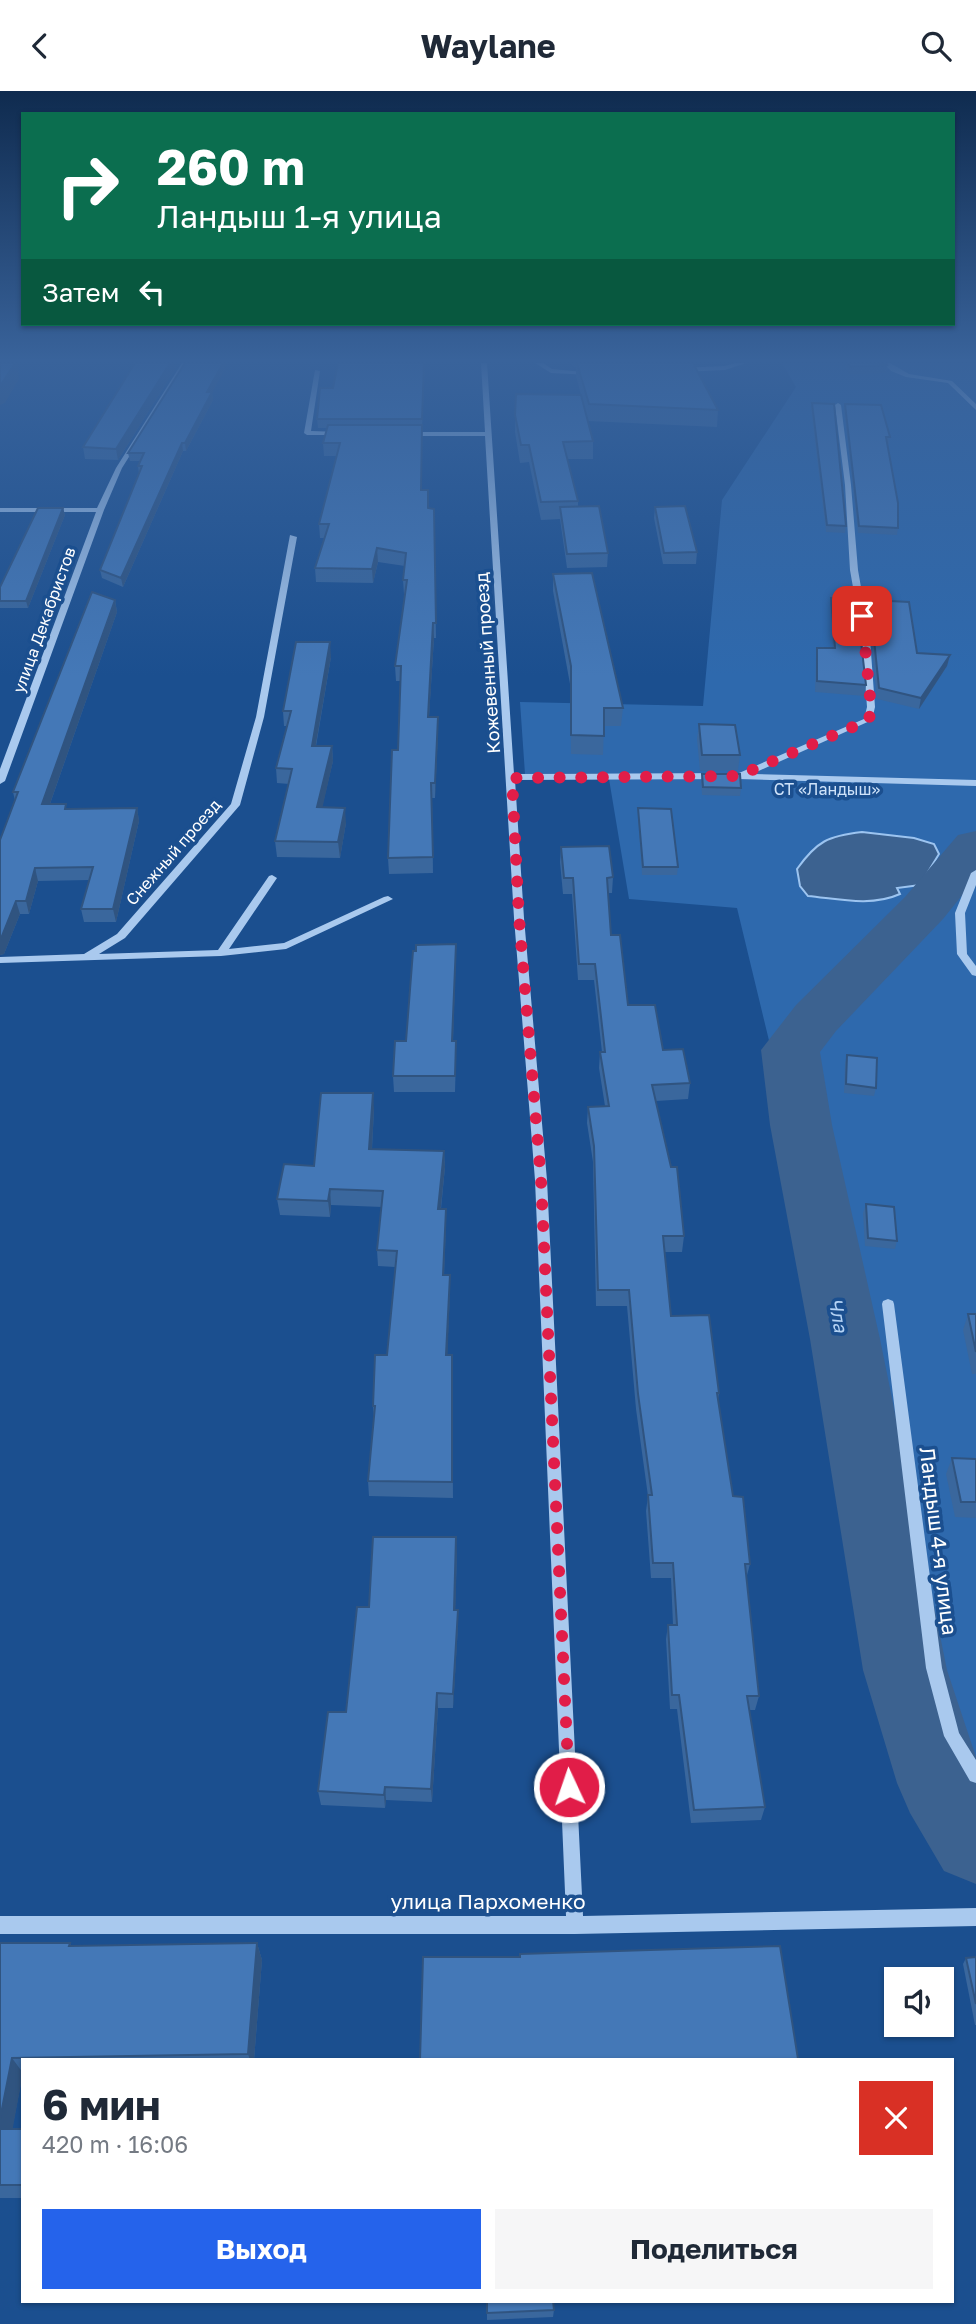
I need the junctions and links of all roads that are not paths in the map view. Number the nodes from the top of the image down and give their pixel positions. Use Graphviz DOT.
graph roads {
  1 [pos="119,467"];
  2 [pos="491,467"];
  3 [pos="846,467"];
  4 [pos="0,510"];
  5 [pos="100,510"];
  6 [pos="293,537"];
  7 [pos="738,776"];
  8 [pos="512,778"];
  9 [pos="0,781"];
  10 [pos="976,783"];
  11 [pos="976,873"];
  12 [pos="272,878"];
  13 [pos="388,899"];
  14 [pos="221,953"];
  15 [pos="86,957"];
  16 [pos="0,960"];
  17 [pos="976,973"];
  18 [pos="888,1304"];
  19 [pos="976,1775"];
  20 [pos="976,1917"];
  21 [pos="0,1925"];
  22 [pos="575,1925"];
  1 -- 5 [label="street, улица Декабристов"];
  2 -- 8 [label="street, Кожевенный проезд"];
  3 -- 7 [label="street"];
  4 -- 5 [label="street"];
  5 -- 9 [label="street, улица Декабристов"];
  6 -- 15 [label="street, Снежный проезд"];
  7 -- 8 [label="street"];
  7 -- 10 [label="street"];
  8 -- 22 [label="street, Кожевенный проезд"];
  11 -- 17 [label="street"];
  12 -- 14 [label="street"];
  13 -- 14 [label="street"];
  14 -- 15 [label="street"];
  15 -- 16 [label="street, Снежный проезд"];
  18 -- 19 [label="street, Ландыш 4-я улица"];
  20 -- 22 [label="street, улица Пархоменко"];
  21 -- 22 [label="street, улица Пархоменко"];
}
